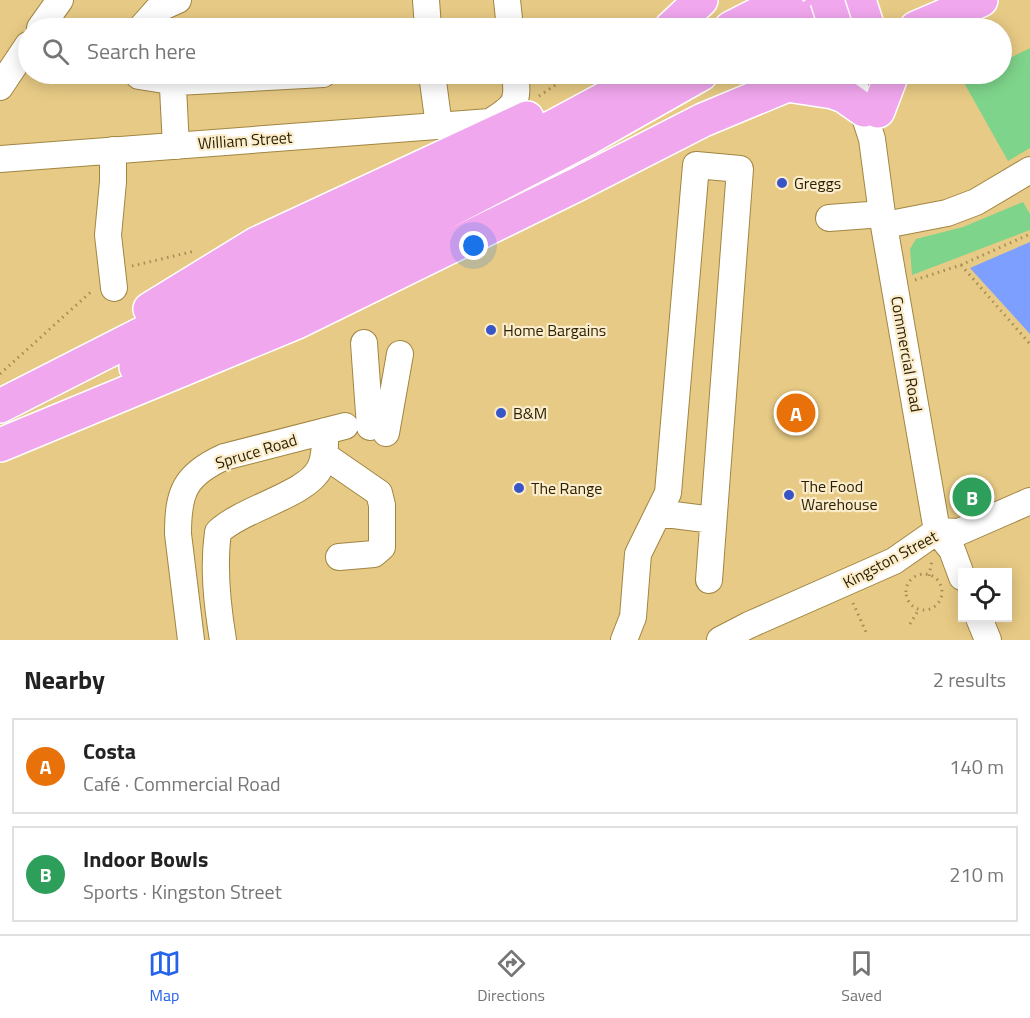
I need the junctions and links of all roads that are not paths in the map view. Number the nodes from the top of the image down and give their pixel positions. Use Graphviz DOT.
graph roads {
  1 [pos="60,0"];
  2 [pos="178,0"];
  3 [pos="426,0"];
  4 [pos="507,0"];
  5 [pos="701,0"];
  6 [pos="786,0"];
  7 [pos="827,0"];
  8 [pos="981,0"];
  9 [pos="854,16"];
  10 [pos="47,18"];
  11 [pos="150,18"];
  12 [pos="427,18"];
  13 [pos="509,18"];
  14 [pos="682,18"];
  15 [pos="751,18"];
  16 [pos="941,18"];
  17 [pos="18,60"];
  18 [pos="175,84"];
  19 [pos="435,84"];
  20 [pos="516,84"];
  21 [pos="587,84"];
  22 [pos="632,84"];
  23 [pos="683,84"];
  24 [pos="789,84"];
  25 [pos="813,84"];
  26 [pos="856,84"];
  27 [pos="875,84"];
  28 [pos="886,84"];
  29 [pos="0,87"];
  30 [pos="871,110"];
  31 [pos="447,125"];
  32 [pos="176,146"];
  33 [pos="113,150"];
  34 [pos="0,159"];
  35 [pos="1030,170"];
  36 [pos="829,218"];
  37 [pos="884,220"];
  38 [pos="114,288"];
  39 [pos="364,343"];
  40 [pos="400,354"];
  41 [pos="0,400"];
  42 [pos="0,406"];
  43 [pos="331,437"];
  44 [pos="0,438"];
  45 [pos="0,445"];
  46 [pos="1030,501"];
  47 [pos="658,513"];
  48 [pos="713,520"];
  49 [pos="937,531"];
  50 [pos="339,557"];
  51 [pos="959,568"];
  52 [pos="709,580"];
  53 [pos="981,622"];
  54 [pos="628,637"];
  55 [pos="190,640"];
  56 [pos="223,640"];
  57 [pos="720,640"];
  58 [pos="988,640"];
  1 -- 10 [label="street"];
  2 -- 11 [label="street"];
  3 -- 12 [label="street"];
  4 -- 13 [label="street"];
  5 -- 14 [label="highway"];
  6 -- 15 [label="highway"];
  7 -- 9 [label="highway, bridge"];
  8 -- 16 [label="highway"];
  17 -- 29 [label="street"];
  18 -- 32 [label="street"];
  19 -- 31 [label="street"];
  20 -- 31 [label="street, William Street"];
  21 -- 41 [label="highway"];
  22 -- 42 [label="highway"];
  23 -- 44 [label="highway"];
  24 -- 45 [label="highway"];
  25 -- 30 [label="highway"];
  26 -- 30 [label="street, Commercial Road"];
  27 -- 30 [label="street, Commercial Road"];
  28 -- 30 [label="highway"];
  30 -- 37 [label="street, Commercial Road"];
  31 -- 32 [label="street, William Street"];
  32 -- 33 [label="street, William Street"];
  33 -- 34 [label="street, William Street"];
  33 -- 38 [label="street"];
  35 -- 37 [label="street"];
  36 -- 37 [label="street"];
  37 -- 49 [label="street, Commercial Road"];
  39 -- 40 [label="street"];
  43 -- 50 [label="street"];
  43 -- 55 [label="street, Spruce Road"];
  43 -- 56 [label="street"];
  46 -- 49 [label="street, Kingston Street"];
  47 -- 48 [label="street"];
  47 -- 48 [label="street"];
  47 -- 54 [label="street"];
  48 -- 52 [label="street"];
  49 -- 51 [label="street"];
  49 -- 57 [label="street, Kingston Street"];
  53 -- 58 [label="street"];
}
